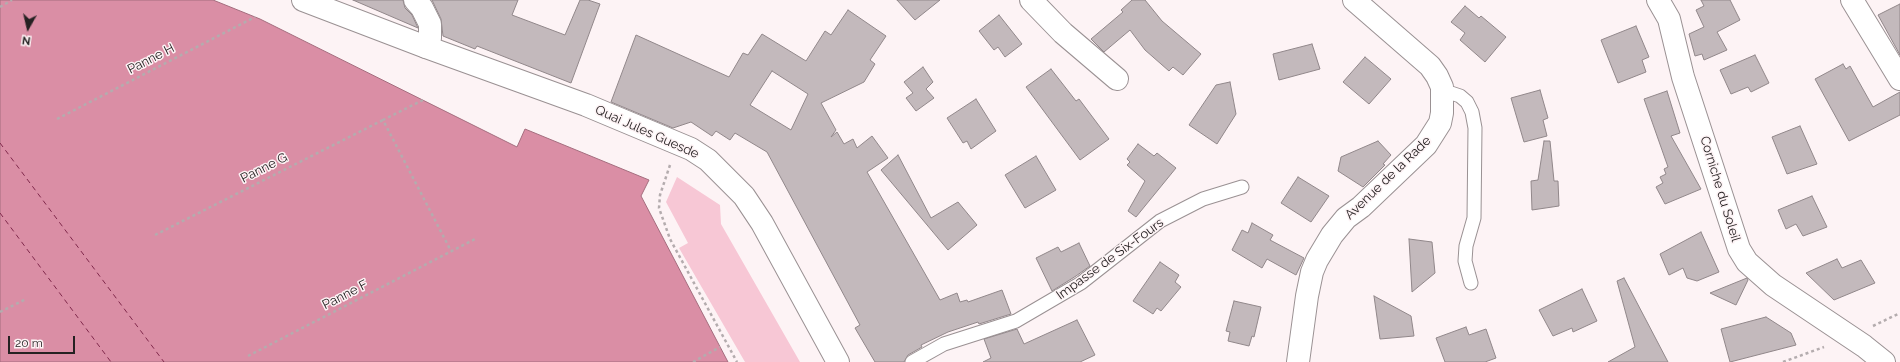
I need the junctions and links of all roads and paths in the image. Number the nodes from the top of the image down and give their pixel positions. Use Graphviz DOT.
graph roads {
  1 [pos="12,0"];
  2 [pos="303,0"];
  3 [pos="415,0"];
  4 [pos="1031,0"];
  5 [pos="1354,0"];
  6 [pos="1658,0"];
  7 [pos="1852,0"];
  8 [pos="0,6"];
  9 [pos="255,17"];
  10 [pos="426,47"];
  11 [pos="1117,79"];
  12 [pos="1900,79"];
  13 [pos="1442,90"];
  14 [pos="423,100"];
  15 [pos="57,119"];
  16 [pos="383,120"];
  17 [pos="678,144"];
  18 [pos="1242,187"];
  19 [pos="155,234"];
  20 [pos="475,239"];
  21 [pos="451,251"];
  22 [pos="1471,283"];
  23 [pos="26,299"];
  24 [pos="0,312"];
  25 [pos="720,347"];
  26 [pos="248,356"];
  27 [pos="693,362"];
  28 [pos="737,362"];
  29 [pos="838,362"];
  30 [pos="912,362"];
  31 [pos="1298,362"];
  32 [pos="1884,362"];
  1 -- 8 [label="path"];
  2 -- 10 [label="street, Quai Jules Guesde"];
  3 -- 10 [label="street"];
  4 -- 11 [label="street"];
  5 -- 13 [label="street, Avenue de la Rade"];
  6 -- 32 [label="street, Corniche du Soleil"];
  7 -- 12 [label="street"];
  9 -- 15 [label="path, Panne H"];
  10 -- 17 [label="street, Quai Jules Guesde"];
  13 -- 22 [label="lane"];
  13 -- 31 [label="street, Avenue de la Rade"];
  14 -- 16 [label="path"];
  16 -- 19 [label="path, Panne G"];
  16 -- 21 [label="path"];
  17 -- 28 [label="path"];
  17 -- 29 [label="street, Quai Jules Guesde"];
  18 -- 30 [label="lane, Impasse de Six-Fours"];
  20 -- 21 [label="path, Panne F"];
  21 -- 26 [label="path, Panne F"];
  23 -- 24 [label="path"];
  25 -- 27 [label="path"];
}
